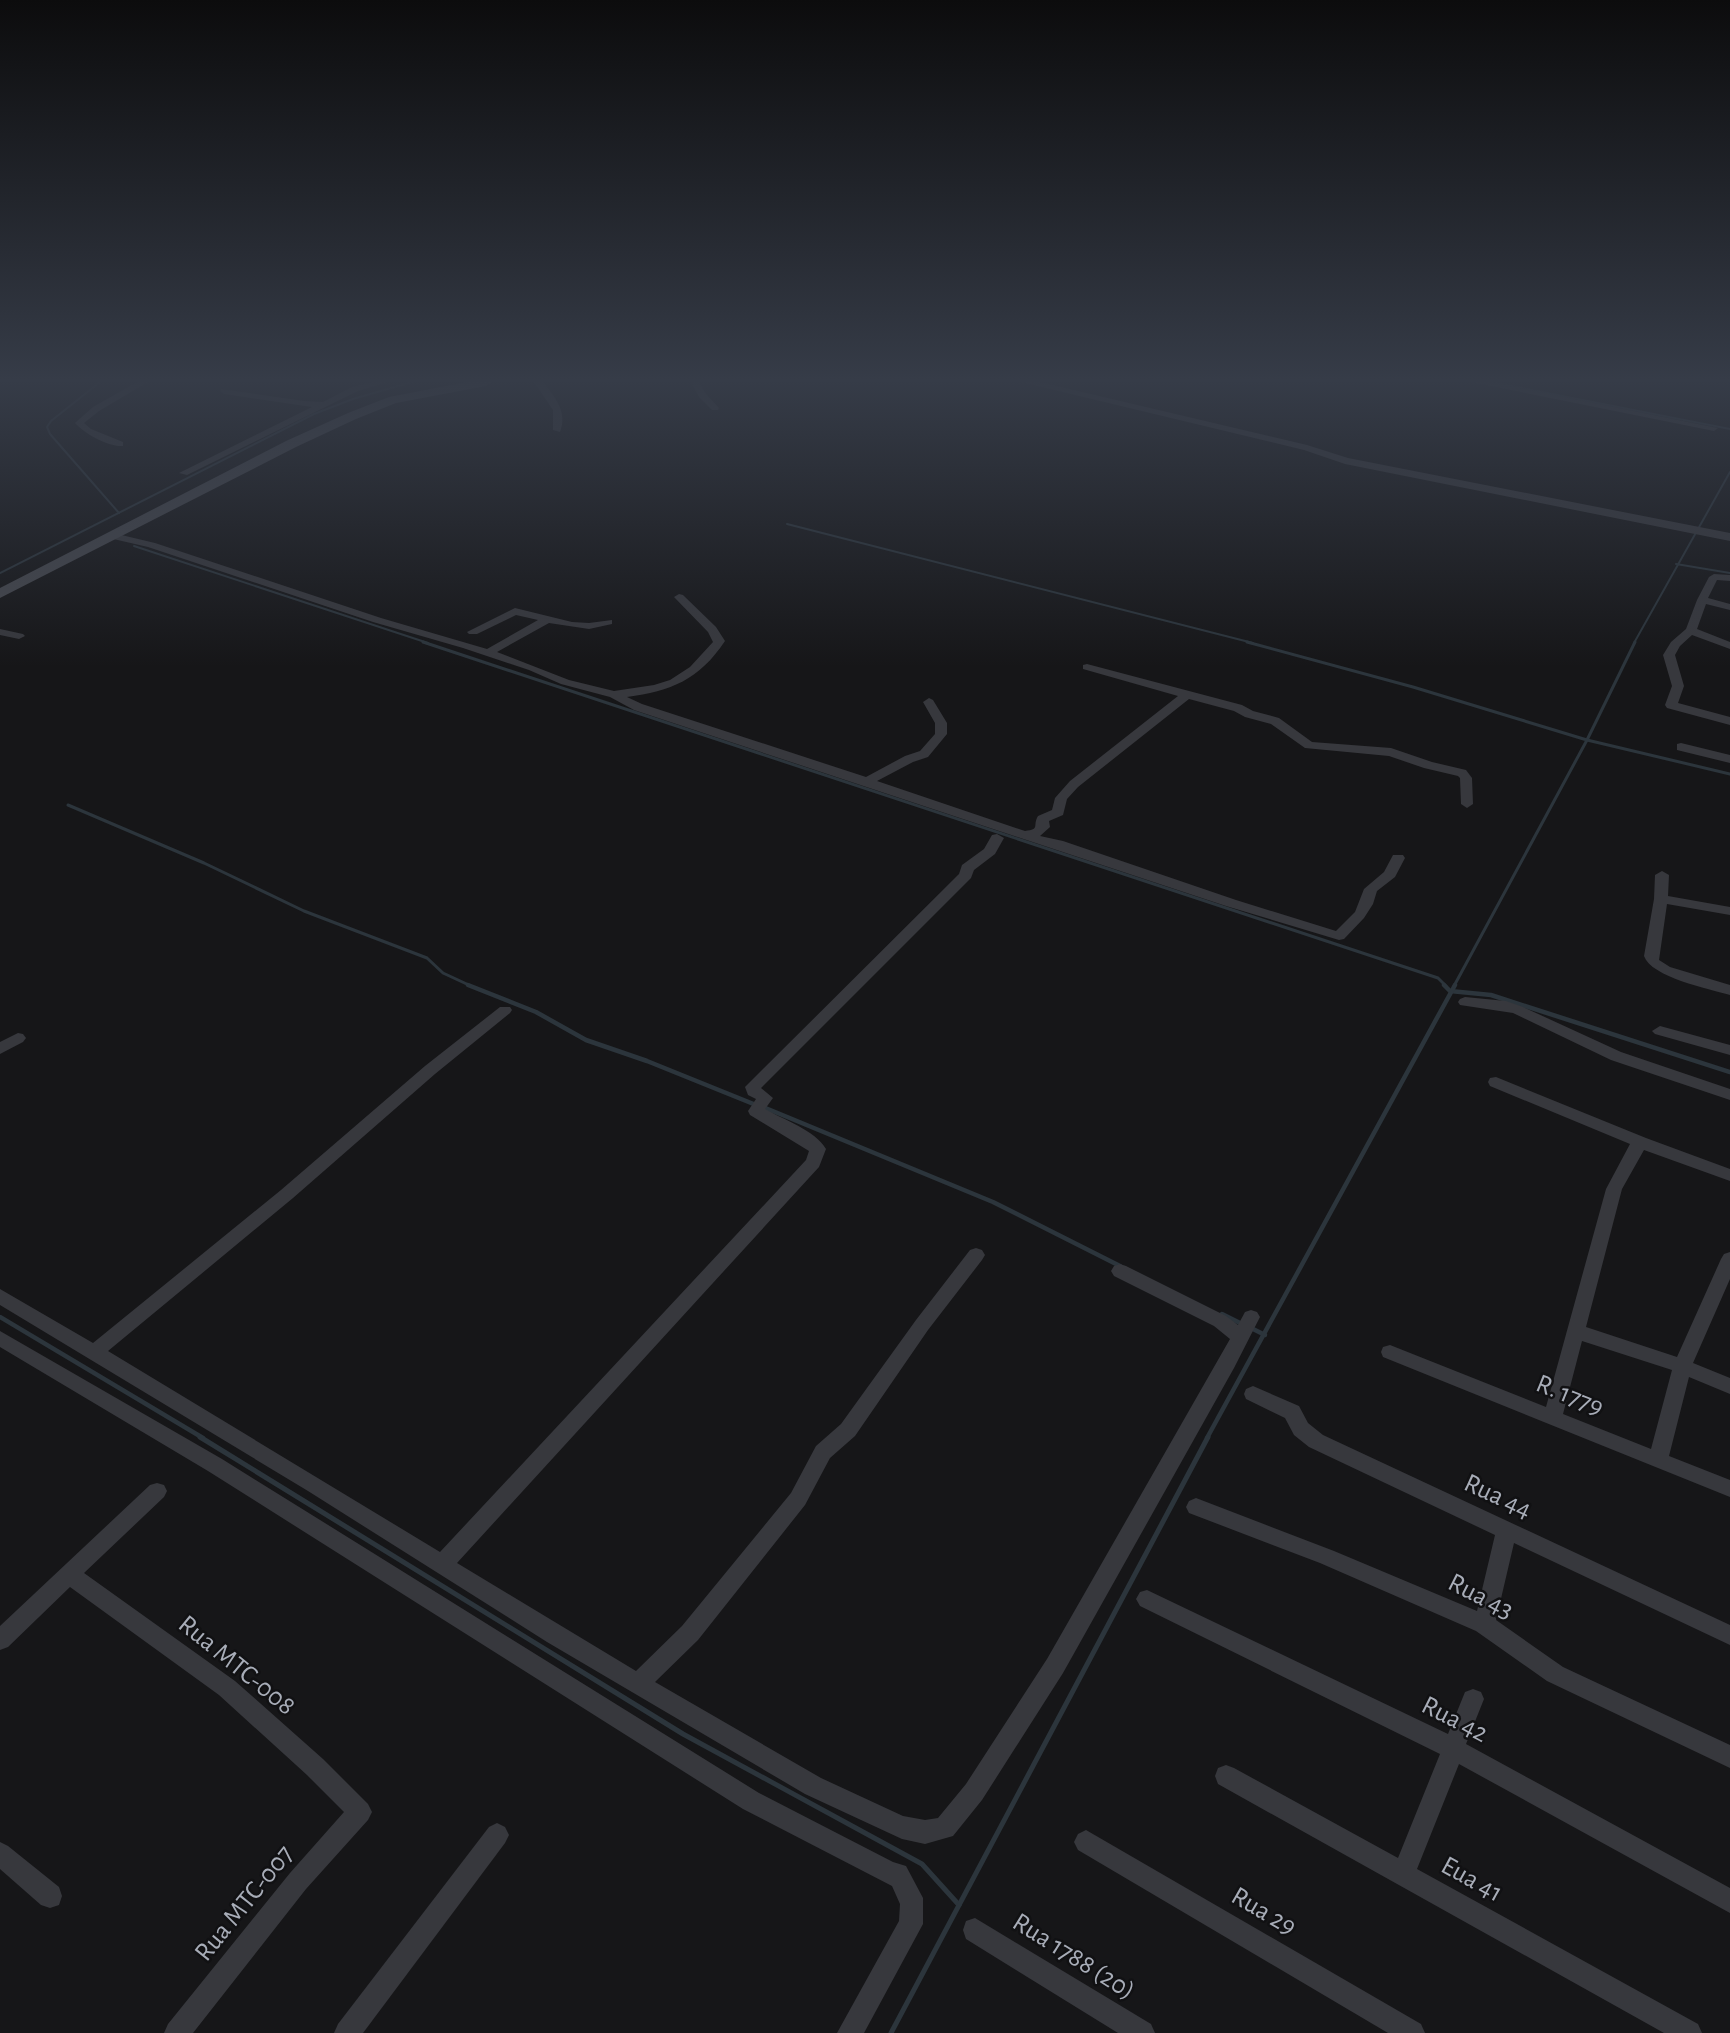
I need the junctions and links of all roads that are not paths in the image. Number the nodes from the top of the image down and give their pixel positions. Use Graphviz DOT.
graph roads {
  1 [pos="227,477"];
  2 [pos="1426,477"];
  3 [pos="113,536"];
  4 [pos="1730,537"];
  5 [pos="1730,578"];
  6 [pos="0,594"];
  7 [pos="679,597"];
  8 [pos="1702,600"];
  9 [pos="1730,607"];
  10 [pos="546,620"];
  11 [pos="608,622"];
  12 [pos="1691,630"];
  13 [pos="0,632"];
  14 [pos="473,632"];
  15 [pos="19,636"];
  16 [pos="507,642"];
  17 [pos="467,646"];
  18 [pos="1730,646"];
  19 [pos="489,654"];
  20 [pos="1088,667"];
  21 [pos="614,695"];
  22 [pos="1188,695"];
  23 [pos="929,702"];
  24 [pos="1730,721"];
  25 [pos="1681,747"];
  26 [pos="1730,759"];
  27 [pos="868,781"];
  28 [pos="1467,804"];
  29 [pos="1024,835"];
  30 [pos="997,838"];
  31 [pos="1398,858"];
  32 [pos="1662,875"];
  33 [pos="1661,899"];
  34 [pos="1730,911"];
  35 [pos="1730,990"];
  36 [pos="1465,1002"];
  37 [pos="506,1010"];
  38 [pos="1660,1031"];
  39 [pos="18,1038"];
  40 [pos="0,1049"];
  41 [pos="1730,1050"];
  42 [pos="1496,1082"];
  43 [pos="1730,1095"];
  44 [pos="1640,1142"];
  45 [pos="1730,1175"];
  46 [pos="976,1255"];
  47 [pos="1730,1259"];
  48 [pos="1120,1271"];
  49 [pos="0,1296"];
  50 [pos="1575,1331"];
  51 [pos="0,1338"];
  52 [pos="94,1352"];
  53 [pos="1390,1352"];
  54 [pos="1682,1366"];
  55 [pos="1730,1386"];
  56 [pos="1253,1394"];
  57 [pos="1552,1416"];
  58 [pos="1658,1459"];
  59 [pos="1730,1489"];
  60 [pos="157,1491"];
  61 [pos="1196,1507"];
  62 [pos="1507,1529"];
  63 [pos="442,1565"];
  64 [pos="69,1574"];
  65 [pos="1147,1599"];
  66 [pos="1484,1624"];
  67 [pos="1730,1635"];
  68 [pos="0,1640"];
  69 [pos="638,1683"];
  70 [pos="1473,1699"];
  71 [pos="1452,1748"];
  72 [pos="1730,1757"];
  73 [pos="1226,1776"];
  74 [pos="360,1812"];
  75 [pos="497,1835"];
  76 [pos="1086,1842"];
  77 [pos="0,1854"];
  78 [pos="1403,1875"];
  79 [pos="50,1896"];
  80 [pos="1730,1901"];
  81 [pos="975,1930"];
  82 [pos="177,2033"];
  83 [pos="347,2033"];
  84 [pos="850,2033"];
  85 [pos="1142,2033"];
  86 [pos="1412,2033"];
  87 [pos="1689,2033"];
  1 -- 3 [label="main road"];
  2 -- 4 [label="street"];
  3 -- 6 [label="main road"];
  3 -- 17 [label="street"];
  5 -- 8 [label="street"];
  7 -- 21 [label="street"];
  8 -- 9 [label="street"];
  8 -- 12 [label="street"];
  10 -- 11 [label="street"];
  10 -- 14 [label="street"];
  10 -- 16 [label="street"];
  12 -- 18 [label="street"];
  12 -- 24 [label="street"];
  13 -- 15 [label="street"];
  16 -- 17 [label="street"];
  16 -- 19 [label="street"];
  17 -- 19 [label="street"];
  19 -- 21 [label="street"];
  20 -- 22 [label="street"];
  21 -- 27 [label="street"];
  22 -- 28 [label="street"];
  22 -- 29 [label="street"];
  23 -- 27 [label="street"];
  25 -- 26 [label="street"];
  27 -- 29 [label="street"];
  29 -- 31 [label="street"];
  30 -- 63 [label="street"];
  32 -- 33 [label="street"];
  33 -- 34 [label="street"];
  33 -- 35 [label="street"];
  36 -- 43 [label="street"];
  37 -- 52 [label="street"];
  38 -- 41 [label="street"];
  39 -- 40 [label="street"];
  42 -- 44 [label="street"];
  44 -- 45 [label="street"];
  44 -- 50 [label="street"];
  46 -- 69 [label="street"];
  47 -- 54 [label="street"];
  48 -- 69 [label="street"];
  49 -- 52 [label="street"];
  50 -- 54 [label="street"];
  50 -- 57 [label="street"];
  51 -- 84 [label="street"];
  52 -- 63 [label="street"];
  53 -- 57 [label="street, R. 1779"];
  54 -- 55 [label="street"];
  54 -- 58 [label="street"];
  56 -- 62 [label="street, Rua 44"];
  57 -- 58 [label="street, R. 1779"];
  58 -- 59 [label="street, R. 1779"];
  60 -- 64 [label="street"];
  61 -- 66 [label="street, Rua 43"];
  62 -- 66 [label="street"];
  62 -- 67 [label="street, Rua 44"];
  63 -- 69 [label="street"];
  64 -- 68 [label="street"];
  64 -- 74 [label="street, Rua MTC-008"];
  65 -- 71 [label="street, Rua 42"];
  66 -- 72 [label="street, Rua 43"];
  70 -- 71 [label="street"];
  71 -- 78 [label="street"];
  71 -- 80 [label="street, Rua 42"];
  73 -- 78 [label="street, Eua 41"];
  74 -- 82 [label="street, Rua MTC-007"];
  75 -- 83 [label="street"];
  76 -- 86 [label="street, Rua 29"];
  77 -- 79 [label="street"];
  78 -- 87 [label="street, Eua 41"];
  81 -- 85 [label="street, Rua 1788 (20)"];
}
